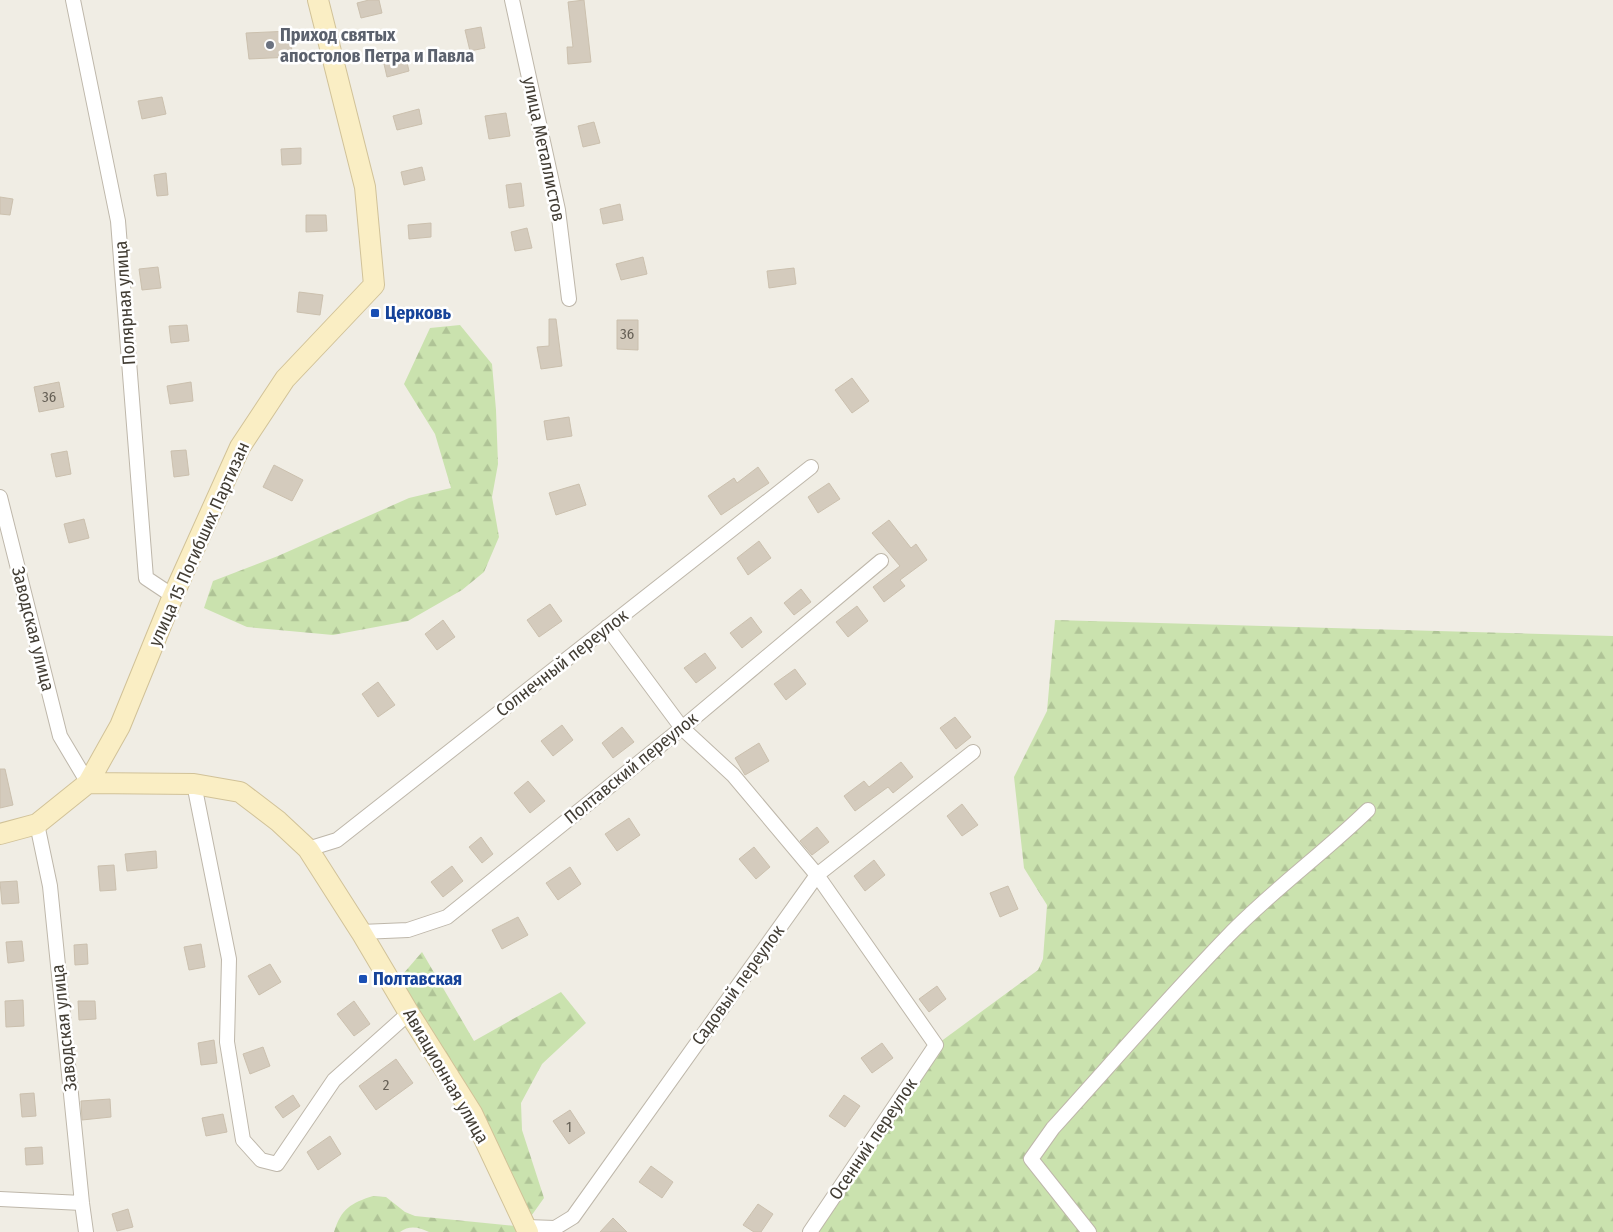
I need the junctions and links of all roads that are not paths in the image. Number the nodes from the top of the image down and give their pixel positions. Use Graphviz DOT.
graph roads {
  1 [pos="73,0"];
  2 [pos="318,0"];
  3 [pos="512,0"];
  4 [pos="569,298"];
  5 [pos="811,467"];
  6 [pos="0,497"];
  7 [pos="881,561"];
  8 [pos="173,596"];
  9 [pos="607,628"];
  10 [pos="682,728"];
  11 [pos="973,752"];
  12 [pos="88,783"];
  13 [pos="194,784"];
  14 [pos="1368,810"];
  15 [pos="37,824"];
  16 [pos="0,834"];
  17 [pos="308,849"];
  18 [pos="817,875"];
  19 [pos="361,932"];
  20 [pos="409,1013"];
  21 [pos="0,1199"];
  22 [pos="82,1203"];
  23 [pos="527,1229"];
  24 [pos="86,1232"];
  25 [pos="810,1232"];
  26 [pos="1089,1232"];
  1 -- 8 [label="street, Полярная улица"];
  2 -- 8 [label="street, улица 15 Погибших Партизан"];
  3 -- 4 [label="street, улица Металлистов"];
  5 -- 9 [label="street, Солнечный переулок"];
  6 -- 12 [label="street, Заводская улица"];
  7 -- 10 [label="street, Полтавский переулок"];
  8 -- 12 [label="street, улица 15 Погибших Партизан"];
  9 -- 10 [label="street"];
  9 -- 17 [label="street, Солнечный переулок"];
  10 -- 18 [label="street"];
  10 -- 19 [label="street, Полтавский переулок"];
  11 -- 18 [label="street, Садовый переулок"];
  12 -- 13 [label="street, Авиационная улица"];
  12 -- 15 [label="street, улица 15 Погибших Партизан"];
  13 -- 17 [label="street, Авиационная улица"];
  13 -- 20 [label="street"];
  14 -- 26 [label="street"];
  15 -- 16 [label="street, улица 15 Погибших Партизан"];
  15 -- 22 [label="street, Заводская улица"];
  17 -- 19 [label="street, Авиационная улица"];
  18 -- 23 [label="street, Садовый переулок"];
  18 -- 25 [label="street, Осенний переулок"];
  19 -- 20 [label="street, Авиационная улица"];
  20 -- 23 [label="street, Авиационная улица"];
  21 -- 22 [label="street"];
  22 -- 24 [label="street, Заводская улица"];
}
